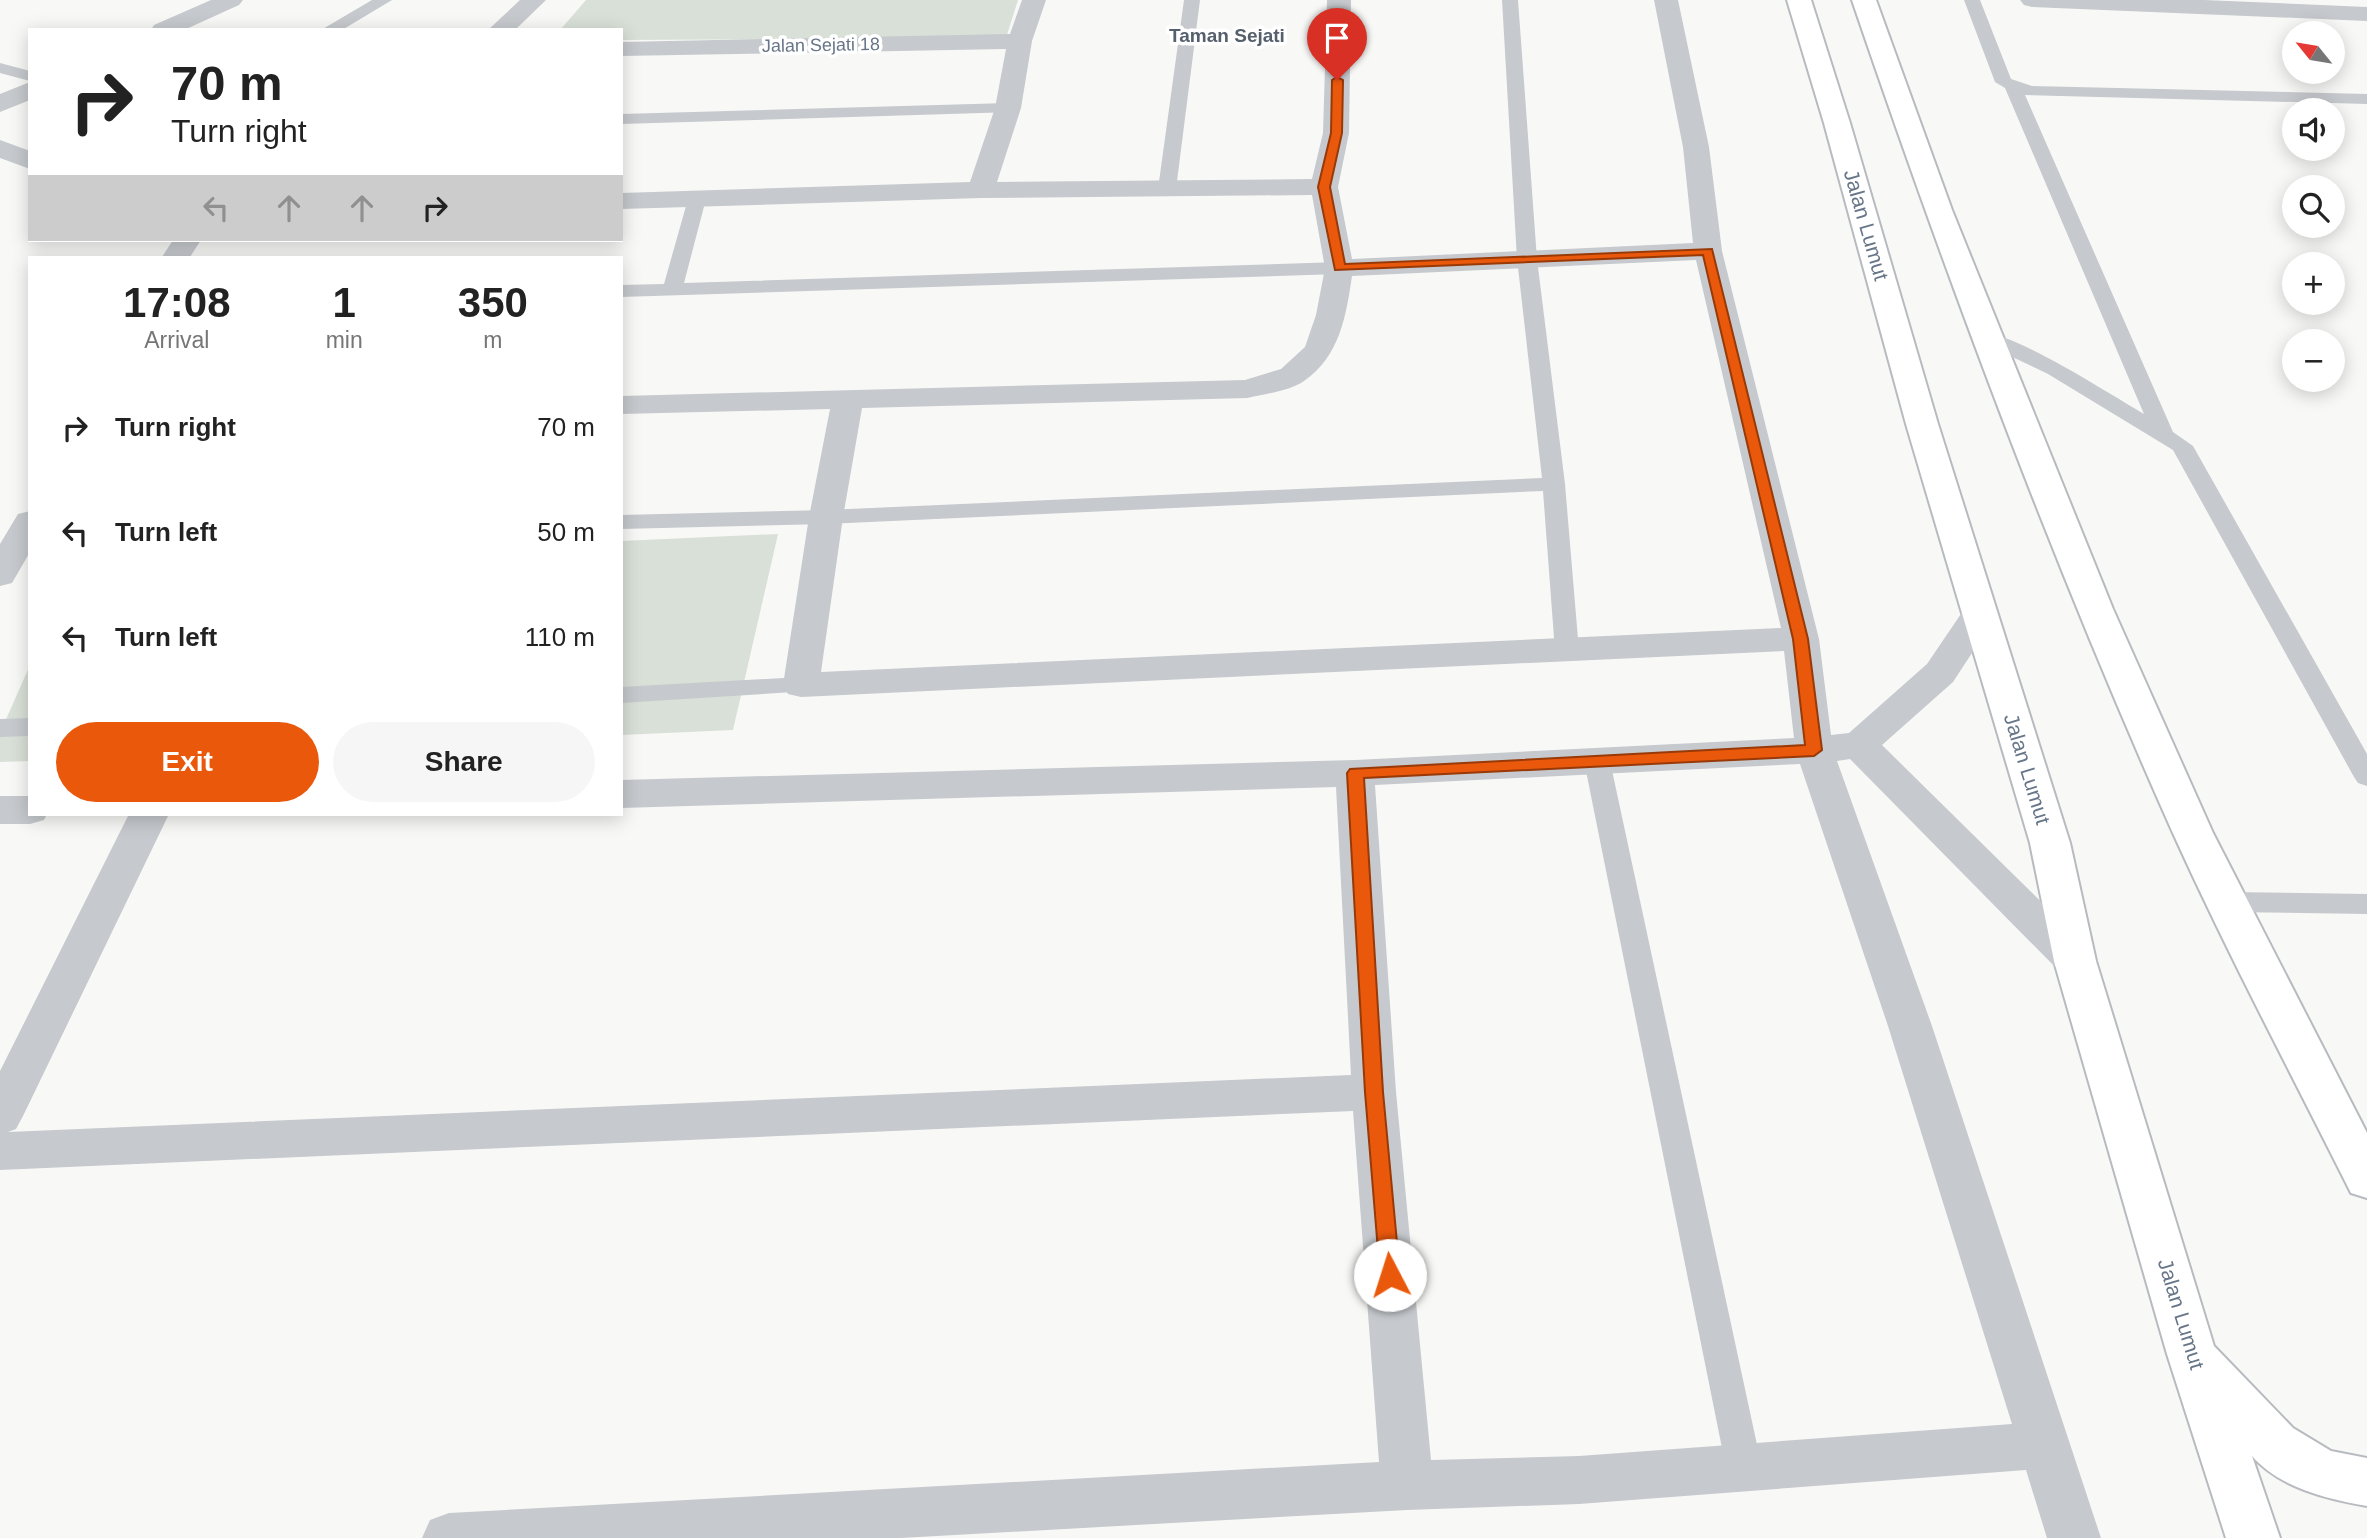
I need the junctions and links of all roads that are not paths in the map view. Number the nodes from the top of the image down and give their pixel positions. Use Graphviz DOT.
graph roads {
  1 [pos="167,0"];
  2 [pos="231,0"];
  3 [pos="384,0"];
  4 [pos="534,0"];
  5 [pos="1034,0"];
  6 [pos="1192,0"];
  7 [pos="1339,0"];
  8 [pos="1510,0"];
  9 [pos="1666,0"];
  10 [pos="1799,0"];
  11 [pos="1864,0"];
  12 [pos="1972,0"];
  13 [pos="2032,0"];
  14 [pos="206,10"];
  15 [pos="2367,14"];
  16 [pos="167,28"];
  17 [pos="333,28"];
  18 [pos="502,28"];
  19 [pos="1020,41"];
  20 [pos="623,49"];
  21 [pos="0,68"];
  22 [pos="28,75"];
  23 [pos="2013,87"];
  24 [pos="28,91"];
  25 [pos="2367,99"];
  26 [pos="0,104"];
  27 [pos="1008,108"];
  28 [pos="623,118"];
  29 [pos="0,148"];
  30 [pos="28,160"];
  31 [pos="1324,187"];
  32 [pos="1167,189"];
  33 [pos="981,190"];
  34 [pos="697,200"];
  35 [pos="623,201"];
  36 [pos="1708,251"];
  37 [pos="1527,259"];
  38 [pos="1339,268"];
  39 [pos="672,289"];
  40 [pos="623,290"];
  41 [pos="1988,338"];
  42 [pos="848,398"];
  43 [pos="623,405"];
  44 [pos="2164,435"];
  45 [pos="1554,484"];
  46 [pos="826,517"];
  47 [pos="623,523"];
  48 [pos="26,533"];
  49 [pos="0,575"];
  50 [pos="1980,613"];
  51 [pos="1801,639"];
  52 [pos="1567,650"];
  53 [pos="801,685"];
  54 [pos="623,695"];
  55 [pos="28,727"];
  56 [pos="0,729"];
  57 [pos="1859,745"];
  58 [pos="1814,750"];
  59 [pos="1597,761"];
  60 [pos="1355,773"];
  61 [pos="2367,777"];
  62 [pos="623,794"];
  63 [pos="0,810"];
  64 [pos="28,810"];
  65 [pos="148,816"];
  66 [pos="2228,902"];
  67 [pos="2367,904"];
  68 [pos="2075,961"];
  69 [pos="1374,1092"];
  70 [pos="0,1116"];
  71 [pos="0,1151"];
  72 [pos="2367,1179"];
  73 [pos="2192,1354"];
  74 [pos="2045,1445"];
  75 [pos="1744,1468"];
  76 [pos="2367,1482"];
  77 [pos="1407,1485"];
  78 [pos="449,1538"];
  79 [pos="2074,1538"];
  80 [pos="2253,1538"];
  1 -- 14 [label="street"];
  2 -- 14 [label="street"];
  3 -- 17 [label="lane"];
  4 -- 18 [label="street"];
  5 -- 19 [label="street"];
  6 -- 32 [label="lane"];
  7 -- 31 [label="street"];
  8 -- 37 [label="lane"];
  9 -- 36 [label="street"];
  10 -- 50 [label="main road, Jalan Lumut"];
  11 -- 41 [label="main road"];
  12 -- 23 [label="lane"];
  13 -- 15 [label="street"];
  14 -- 16 [label="street"];
  19 -- 20 [label="street, Jalan Sejati 18"];
  19 -- 27 [label="street"];
  21 -- 22 [label="lane"];
  23 -- 25 [label="lane"];
  23 -- 44 [label="lane"];
  24 -- 26 [label="street"];
  27 -- 28 [label="lane"];
  27 -- 33 [label="street"];
  29 -- 30 [label="street"];
  31 -- 32 [label="street"];
  31 -- 38 [label="street"];
  32 -- 33 [label="street"];
  33 -- 34 [label="street"];
  34 -- 35 [label="street"];
  34 -- 39 [label="lane"];
  36 -- 37 [label="street"];
  36 -- 51 [label="street"];
  37 -- 38 [label="street"];
  37 -- 45 [label="lane"];
  38 -- 39 [label="lane"];
  38 -- 42 [label="street"];
  39 -- 40 [label="lane"];
  41 -- 44 [label="lane"];
  41 -- 66 [label="main road"];
  42 -- 43 [label="street"];
  42 -- 46 [label="street"];
  44 -- 61 [label="lane"];
  45 -- 46 [label="lane"];
  45 -- 52 [label="lane"];
  46 -- 47 [label="lane"];
  46 -- 53 [label="street"];
  48 -- 49 [label="street"];
  50 -- 57 [label="street"];
  50 -- 68 [label="main road, Jalan Lumut"];
  51 -- 52 [label="street"];
  51 -- 58 [label="street"];
  52 -- 53 [label="street"];
  53 -- 54 [label="lane"];
  55 -- 56 [label="lane"];
  57 -- 58 [label="street"];
  57 -- 68 [label="street"];
  58 -- 59 [label="street"];
  58 -- 74 [label="street"];
  59 -- 60 [label="street"];
  59 -- 75 [label="lane"];
  60 -- 62 [label="street"];
  60 -- 69 [label="street"];
  63 -- 64 [label="street"];
  65 -- 70 [label="street"];
  66 -- 67 [label="lane"];
  66 -- 72 [label="main road"];
  68 -- 73 [label="main road, Jalan Lumut"];
  69 -- 71 [label="street"];
  69 -- 77 [label="street"];
  73 -- 76 [label="main road"];
  73 -- 80 [label="main road, Jalan Lumut"];
  74 -- 75 [label="street"];
  74 -- 79 [label="street"];
  75 -- 77 [label="street"];
  77 -- 78 [label="street"];
}
